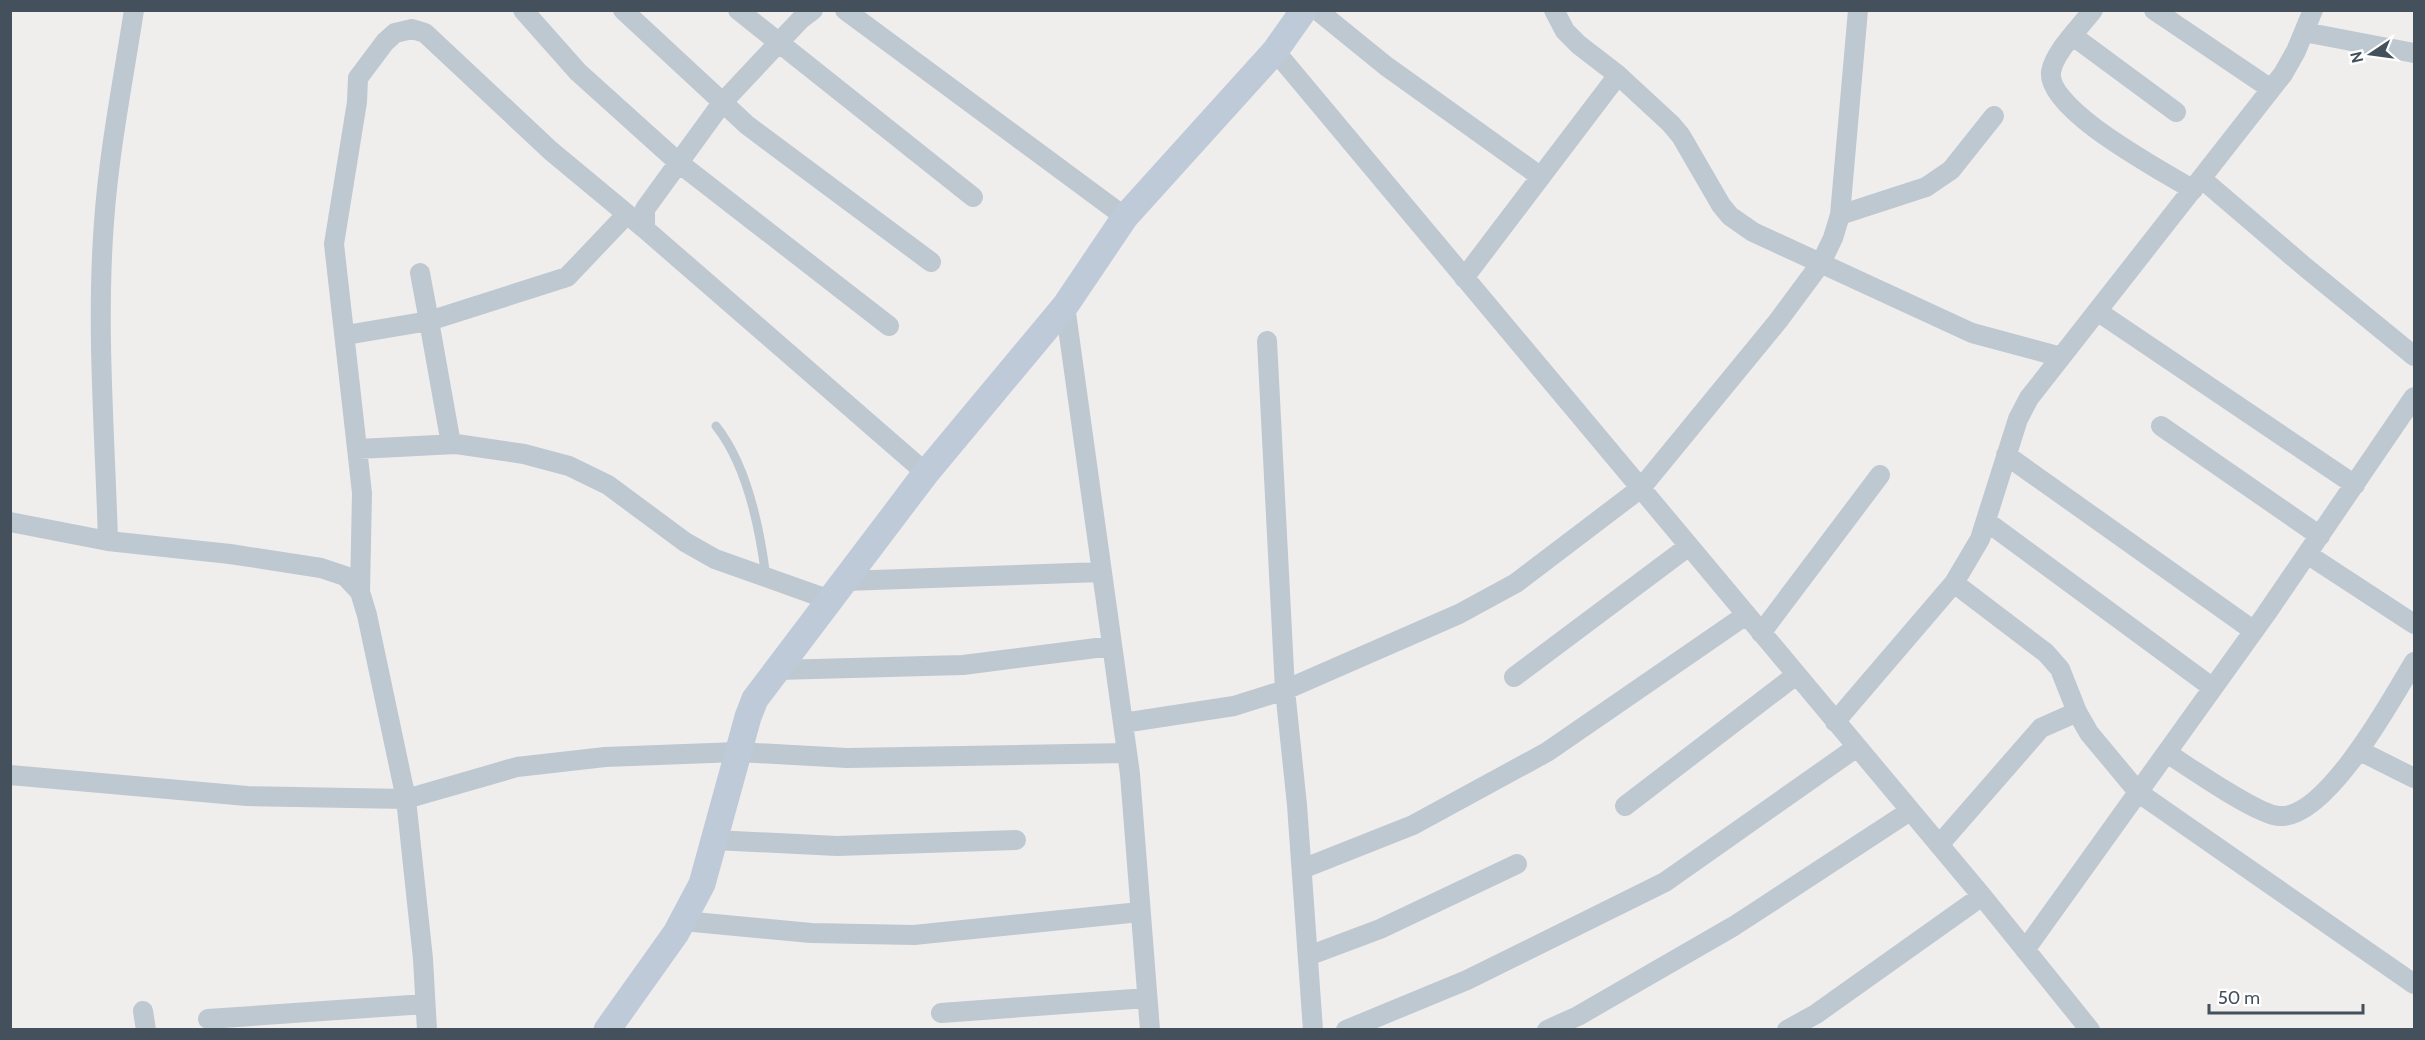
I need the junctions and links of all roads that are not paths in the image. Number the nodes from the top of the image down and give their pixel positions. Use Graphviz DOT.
graph roads {
  1 [pos="134,10"];
  2 [pos="523,10"];
  3 [pos="622,10"];
  4 [pos="738,10"];
  5 [pos="813,10"];
  6 [pos="845,10"];
  7 [pos="1304,10"];
  8 [pos="1317,10"];
  9 [pos="1554,10"];
  10 [pos="1858,10"];
  11 [pos="2093,10"];
  12 [pos="2154,10"];
  13 [pos="2313,10"];
  14 [pos="2304,32"];
  15 [pos="2073,36"];
  16 [pos="778,44"];
  17 [pos="1275,51"];
  18 [pos="2415,53"];
  19 [pos="1617,75"];
  20 [pos="2271,89"];
  21 [pos="722,103"];
  22 [pos="2176,112"];
  23 [pos="1994,116"];
  24 [pos="679,163"];
  25 [pos="1541,177"];
  26 [pos="2198,184"];
  27 [pos="973,197"];
  28 [pos="627,214"];
  29 [pos="1840,215"];
  30 [pos="1125,217"];
  31 [pos="645,229"];
  32 [pos="931,262"];
  33 [pos="1821,263"];
  34 [pos="420,273"];
  35 [pos="1464,278"];
  36 [pos="1065,306"];
  37 [pos="2097,311"];
  38 [pos="429,321"];
  39 [pos="889,326"];
  40 [pos="345,335"];
  41 [pos="1267,340"];
  42 [pos="2415,356"];
  43 [pos="2061,357"];
  44 [pos="2415,397"];
  45 [pos="716,426"];
  46 [pos="2161,426"];
  47 [pos="451,444"];
  48 [pos="358,449"];
  49 [pos="2006,455"];
  50 [pos="926,473"];
  51 [pos="1880,475"];
  52 [pos="2355,485"];
  53 [pos="1641,488"];
  54 [pos="1986,521"];
  55 [pos="10,522"];
  56 [pos="2320,536"];
  57 [pos="108,541"];
  58 [pos="1689,546"];
  59 [pos="2307,554"];
  60 [pos="1101,572"];
  61 [pos="766,578"];
  62 [pos="1954,583"];
  63 [pos="838,591"];
  64 [pos="360,592"];
  65 [pos="1746,615"];
  66 [pos="2415,624"];
  67 [pos="2254,631"];
  68 [pos="1761,633"];
  69 [pos="1112,646"];
  70 [pos="2415,662"];
  71 [pos="777,670"];
  72 [pos="1796,675"];
  73 [pos="1514,677"];
  74 [pos="2213,688"];
  75 [pos="1285,690"];
  76 [pos="2076,712"];
  77 [pos="1835,722"];
  78 [pos="1123,723"];
  79 [pos="1857,747"];
  80 [pos="2360,751"];
  81 [pos="738,752"];
  82 [pos="1127,753"];
  83 [pos="2167,753"];
  84 [pos="10,775"];
  85 [pos="2415,778"];
  86 [pos="2139,793"];
  87 [pos="406,799"];
  88 [pos="1625,806"];
  89 [pos="1910,811"];
  90 [pos="714,840"];
  91 [pos="1016,840"];
  92 [pos="1939,845"];
  93 [pos="1518,864"];
  94 [pos="1302,869"];
  95 [pos="1982,896"];
  96 [pos="1140,912"];
  97 [pos="683,921"];
  98 [pos="2025,950"];
  99 [pos="1308,956"];
  100 [pos="2415,984"];
  101 [pos="1147,998"];
  102 [pos="425,1004"];
  103 [pos="941,1013"];
  104 [pos="208,1019"];
  105 [pos="427,1029"];
  106 [pos="607,1029"];
  107 [pos="1150,1029"];
  108 [pos="1313,1029"];
  109 [pos="1346,1029"];
  110 [pos="1548,1029"];
  111 [pos="1787,1029"];
  112 [pos="2090,1029"];
  1 -- 57 [label="street"];
  2 -- 24 [label="street"];
  3 -- 21 [label="street"];
  4 -- 16 [label="street"];
  5 -- 16 [label="street"];
  6 -- 30 [label="street"];
  7 -- 17 [label="main road"];
  8 -- 25 [label="street"];
  9 -- 19 [label="street"];
  10 -- 29 [label="street"];
  11 -- 15 [label="street"];
  12 -- 20 [label="street"];
  13 -- 14 [label="street"];
  14 -- 18 [label="street"];
  14 -- 20 [label="street"];
  15 -- 22 [label="street"];
  15 -- 26 [label="street"];
  16 -- 21 [label="street"];
  16 -- 27 [label="street"];
  17 -- 30 [label="main road"];
  17 -- 35 [label="street"];
  19 -- 25 [label="street"];
  19 -- 33 [label="street"];
  20 -- 26 [label="street"];
  21 -- 24 [label="street"];
  21 -- 32 [label="street"];
  23 -- 29 [label="street"];
  24 -- 31 [label="street"];
  24 -- 39 [label="street"];
  25 -- 35 [label="street"];
  26 -- 37 [label="street"];
  26 -- 42 [label="street"];
  28 -- 31 [label="street"];
  28 -- 38 [label="street"];
  28 -- 40 [label="street"];
  29 -- 33 [label="street"];
  30 -- 36 [label="main road"];
  31 -- 50 [label="street"];
  33 -- 43 [label="street"];
  33 -- 53 [label="street"];
  34 -- 38 [label="street"];
  35 -- 53 [label="street"];
  36 -- 50 [label="main road"];
  36 -- 60 [label="street"];
  37 -- 43 [label="street"];
  37 -- 52 [label="street"];
  38 -- 40 [label="street"];
  38 -- 47 [label="street"];
  40 -- 48 [label="street"];
  41 -- 75 [label="street"];
  43 -- 49 [label="street"];
  44 -- 52 [label="street"];
  45 -- 61 [label="lane"];
  46 -- 56 [label="street"];
  47 -- 48 [label="street"];
  47 -- 61 [label="street"];
  48 -- 64 [label="street"];
  49 -- 54 [label="street"];
  49 -- 67 [label="street"];
  50 -- 63 [label="main road"];
  51 -- 68 [label="street"];
  52 -- 56 [label="street"];
  53 -- 58 [label="street"];
  53 -- 75 [label="street"];
  54 -- 62 [label="street"];
  54 -- 74 [label="street"];
  55 -- 57 [label="street"];
  56 -- 59 [label="street"];
  57 -- 64 [label="street"];
  58 -- 65 [label="street"];
  58 -- 73 [label="street"];
  59 -- 66 [label="street"];
  59 -- 67 [label="street"];
  60 -- 63 [label="street"];
  60 -- 69 [label="street"];
  61 -- 63 [label="street"];
  62 -- 76 [label="street"];
  62 -- 77 [label="street"];
  63 -- 71 [label="main road"];
  64 -- 87 [label="street"];
  65 -- 68 [label="street"];
  65 -- 94 [label="street"];
  67 -- 74 [label="street"];
  68 -- 72 [label="street"];
  69 -- 71 [label="street"];
  69 -- 78 [label="street"];
  70 -- 80 [label="street"];
  71 -- 81 [label="main road"];
  72 -- 77 [label="street"];
  72 -- 88 [label="street"];
  74 -- 83 [label="street"];
  75 -- 78 [label="street"];
  75 -- 94 [label="street"];
  76 -- 86 [label="street"];
  76 -- 92 [label="street"];
  77 -- 79 [label="street"];
  78 -- 82 [label="street"];
  79 -- 89 [label="street"];
  79 -- 109 [label="street"];
  80 -- 83 [label="street"];
  80 -- 85 [label="street"];
  81 -- 82 [label="street"];
  81 -- 87 [label="street"];
  81 -- 90 [label="main road"];
  82 -- 96 [label="street"];
  83 -- 86 [label="street"];
  84 -- 87 [label="street"];
  86 -- 98 [label="street"];
  86 -- 100 [label="street"];
  87 -- 102 [label="street"];
  89 -- 92 [label="street"];
  89 -- 110 [label="street"];
  90 -- 91 [label="street"];
  90 -- 97 [label="main road"];
  92 -- 95 [label="street"];
  93 -- 99 [label="street"];
  94 -- 99 [label="street"];
  95 -- 98 [label="street"];
  95 -- 111 [label="street"];
  96 -- 97 [label="street"];
  96 -- 101 [label="street"];
  97 -- 106 [label="main road"];
  98 -- 112 [label="street"];
  99 -- 108 [label="street"];
  101 -- 103 [label="street"];
  101 -- 107 [label="street"];
  102 -- 104 [label="street"];
  102 -- 105 [label="street"];
}
